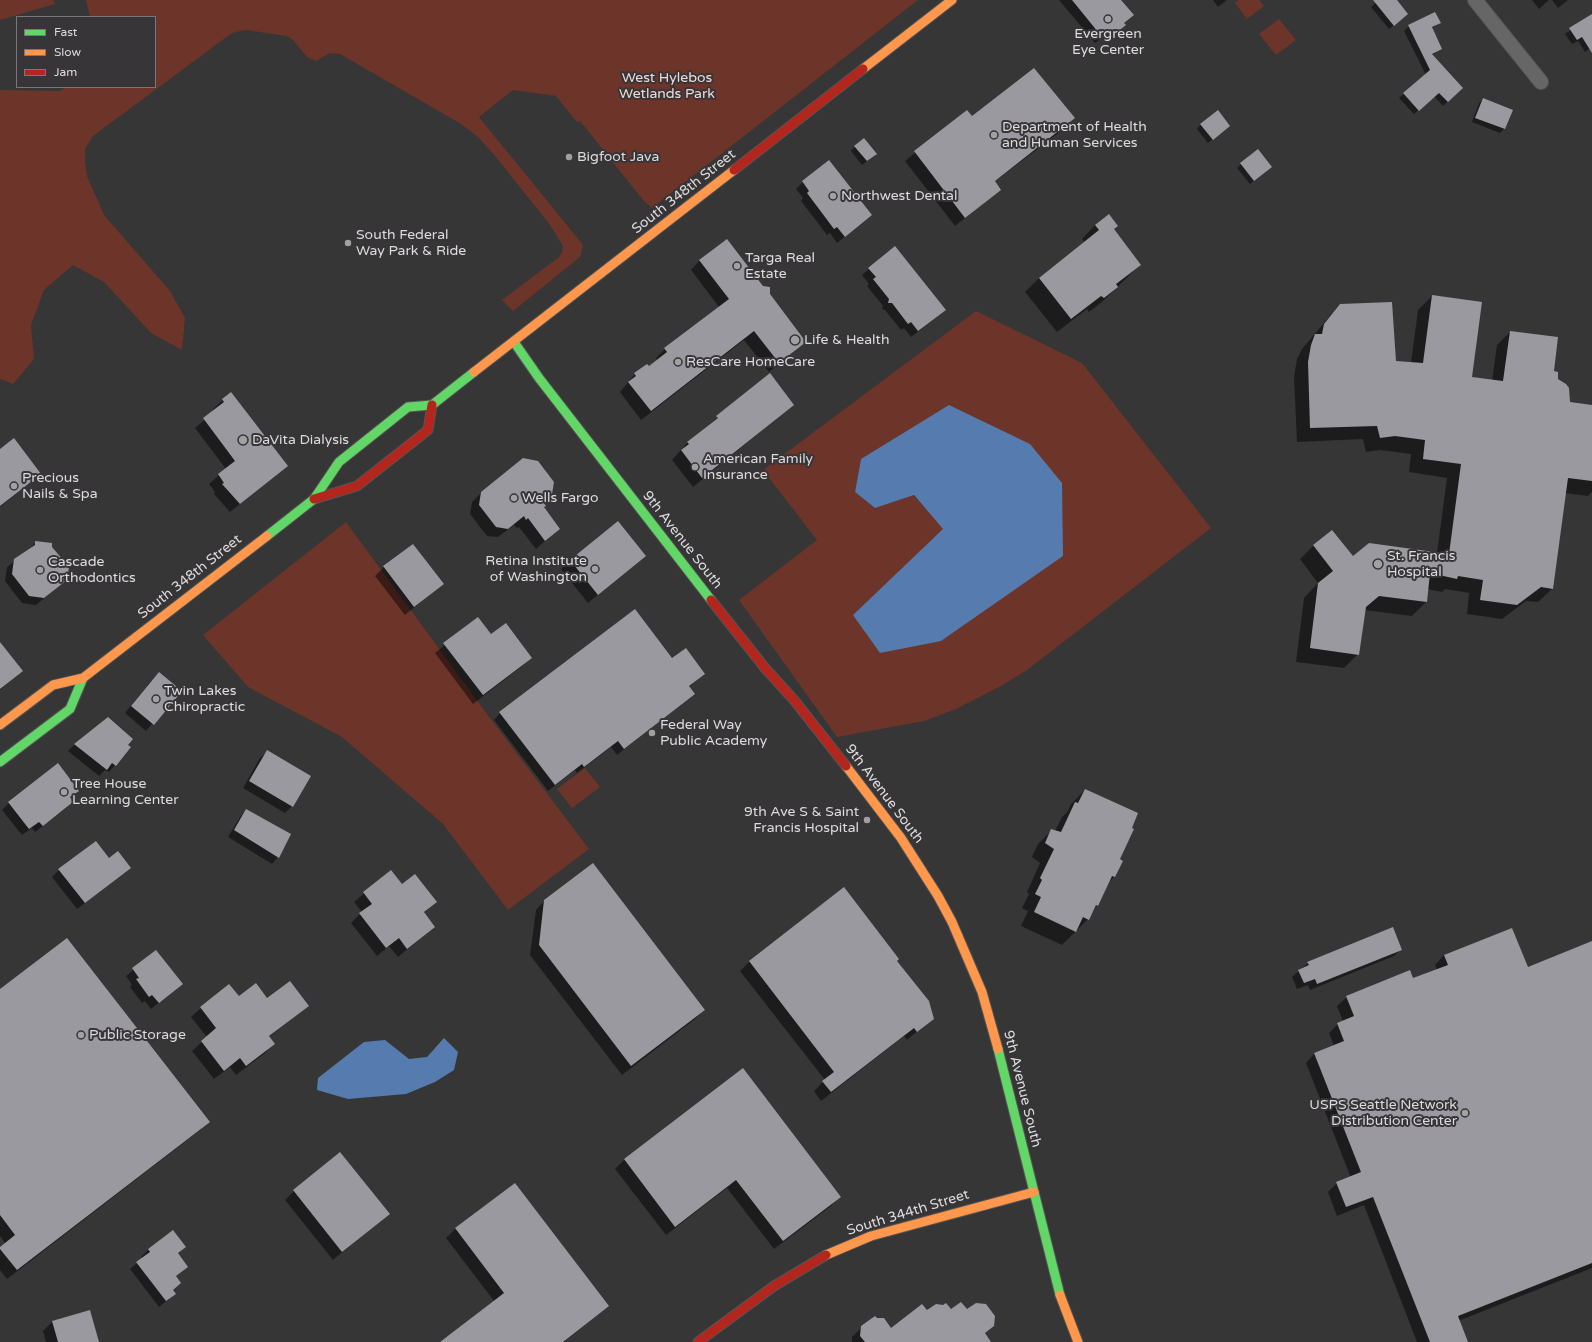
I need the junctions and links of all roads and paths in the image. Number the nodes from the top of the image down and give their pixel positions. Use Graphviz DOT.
graph roads {
  1 [pos="952,0"];
  2 [pos="1475,0"];
  3 [pos="1541,82"];
  4 [pos="514,342"];
  5 [pos="432,405"];
  6 [pos="314,499"];
  7 [pos="83,678"];
  8 [pos="0,725"];
  9 [pos="0,762"];
  10 [pos="1034,1192"];
  11 [pos="698,1342"];
  12 [pos="1078,1342"];
  1 -- 4 [label="street, South 348th Street"];
  2 -- 3 [label="street"];
  4 -- 5 [label="street, South 348th Street"];
  4 -- 10 [label="street, 9th Avenue South"];
  5 -- 6 [label="street, South 348th Street"];
  5 -- 6 [label="street, South 348th Street"];
  6 -- 7 [label="street, South 348th Street"];
  7 -- 8 [label="street, South 348th Street"];
  7 -- 9 [label="street, South 348th Street"];
  10 -- 11 [label="street, South 344th Street"];
  10 -- 12 [label="street, 9th Avenue South"];
}
